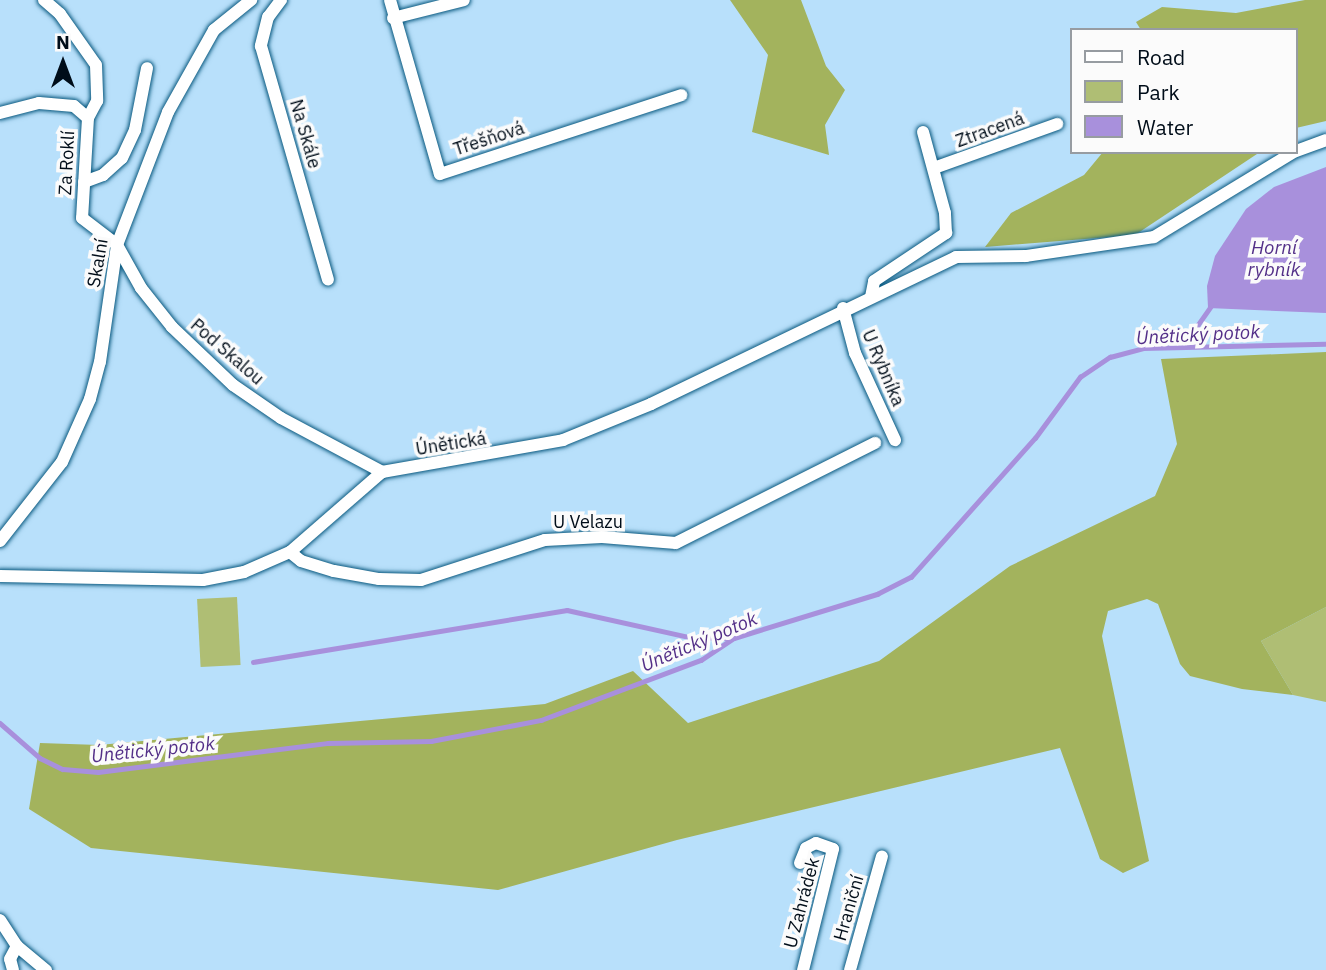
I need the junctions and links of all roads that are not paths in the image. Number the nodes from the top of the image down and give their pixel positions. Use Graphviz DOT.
graph roads {
  1 [pos="44,0"];
  2 [pos="251,0"];
  3 [pos="281,0"];
  4 [pos="390,0"];
  5 [pos="464,0"];
  6 [pos="393,18"];
  7 [pos="147,68"];
  8 [pos="681,95"];
  9 [pos="0,113"];
  10 [pos="88,118"];
  11 [pos="1057,124"];
  12 [pos="923,132"];
  13 [pos="1326,140"];
  14 [pos="1298,151"];
  15 [pos="1290,154"];
  16 [pos="934,168"];
  17 [pos="84,182"];
  18 [pos="117,245"];
  19 [pos="328,280"];
  20 [pos="871,297"];
  21 [pos="843,308"];
  22 [pos="895,440"];
  23 [pos="875,443"];
  24 [pos="382,472"];
  25 [pos="0,541"];
  26 [pos="290,552"];
  27 [pos="0,576"];
  28 [pos="882,856"];
  29 [pos="800,863"];
  30 [pos="0,920"];
  31 [pos="16,946"];
  32 [pos="13,970"];
  33 [pos="46,970"];
  34 [pos="803,970"];
  35 [pos="850,970"];
  1 -- 10 [label="street"];
  2 -- 18 [label="street, Skalní"];
  3 -- 19 [label="street, Na Skále"];
  4 -- 6 [label="street, Třešňová"];
  5 -- 6 [label="street"];
  6 -- 8 [label="street, Třešňová"];
  7 -- 17 [label="street"];
  9 -- 10 [label="street, Za Roklí"];
  10 -- 17 [label="street, Za Roklí"];
  11 -- 16 [label="street, Ztracená"];
  12 -- 16 [label="street"];
  13 -- 14 [label="street, Únětická"];
  15 -- 20 [label="street, Únětická"];
  16 -- 20 [label="street"];
  17 -- 18 [label="street, Za Roklí"];
  18 -- 24 [label="street, Pod Skalou"];
  18 -- 25 [label="street, Skalní"];
  20 -- 21 [label="street, Únětická"];
  21 -- 22 [label="street, U Rybníka"];
  21 -- 24 [label="street, Únětická"];
  23 -- 26 [label="street, U Velazu"];
  24 -- 26 [label="street"];
  26 -- 27 [label="street"];
  28 -- 35 [label="street, Hraniční"];
  29 -- 34 [label="street, U Zahrádek"];
  30 -- 31 [label="street"];
  31 -- 32 [label="street"];
  31 -- 33 [label="street"];
}
